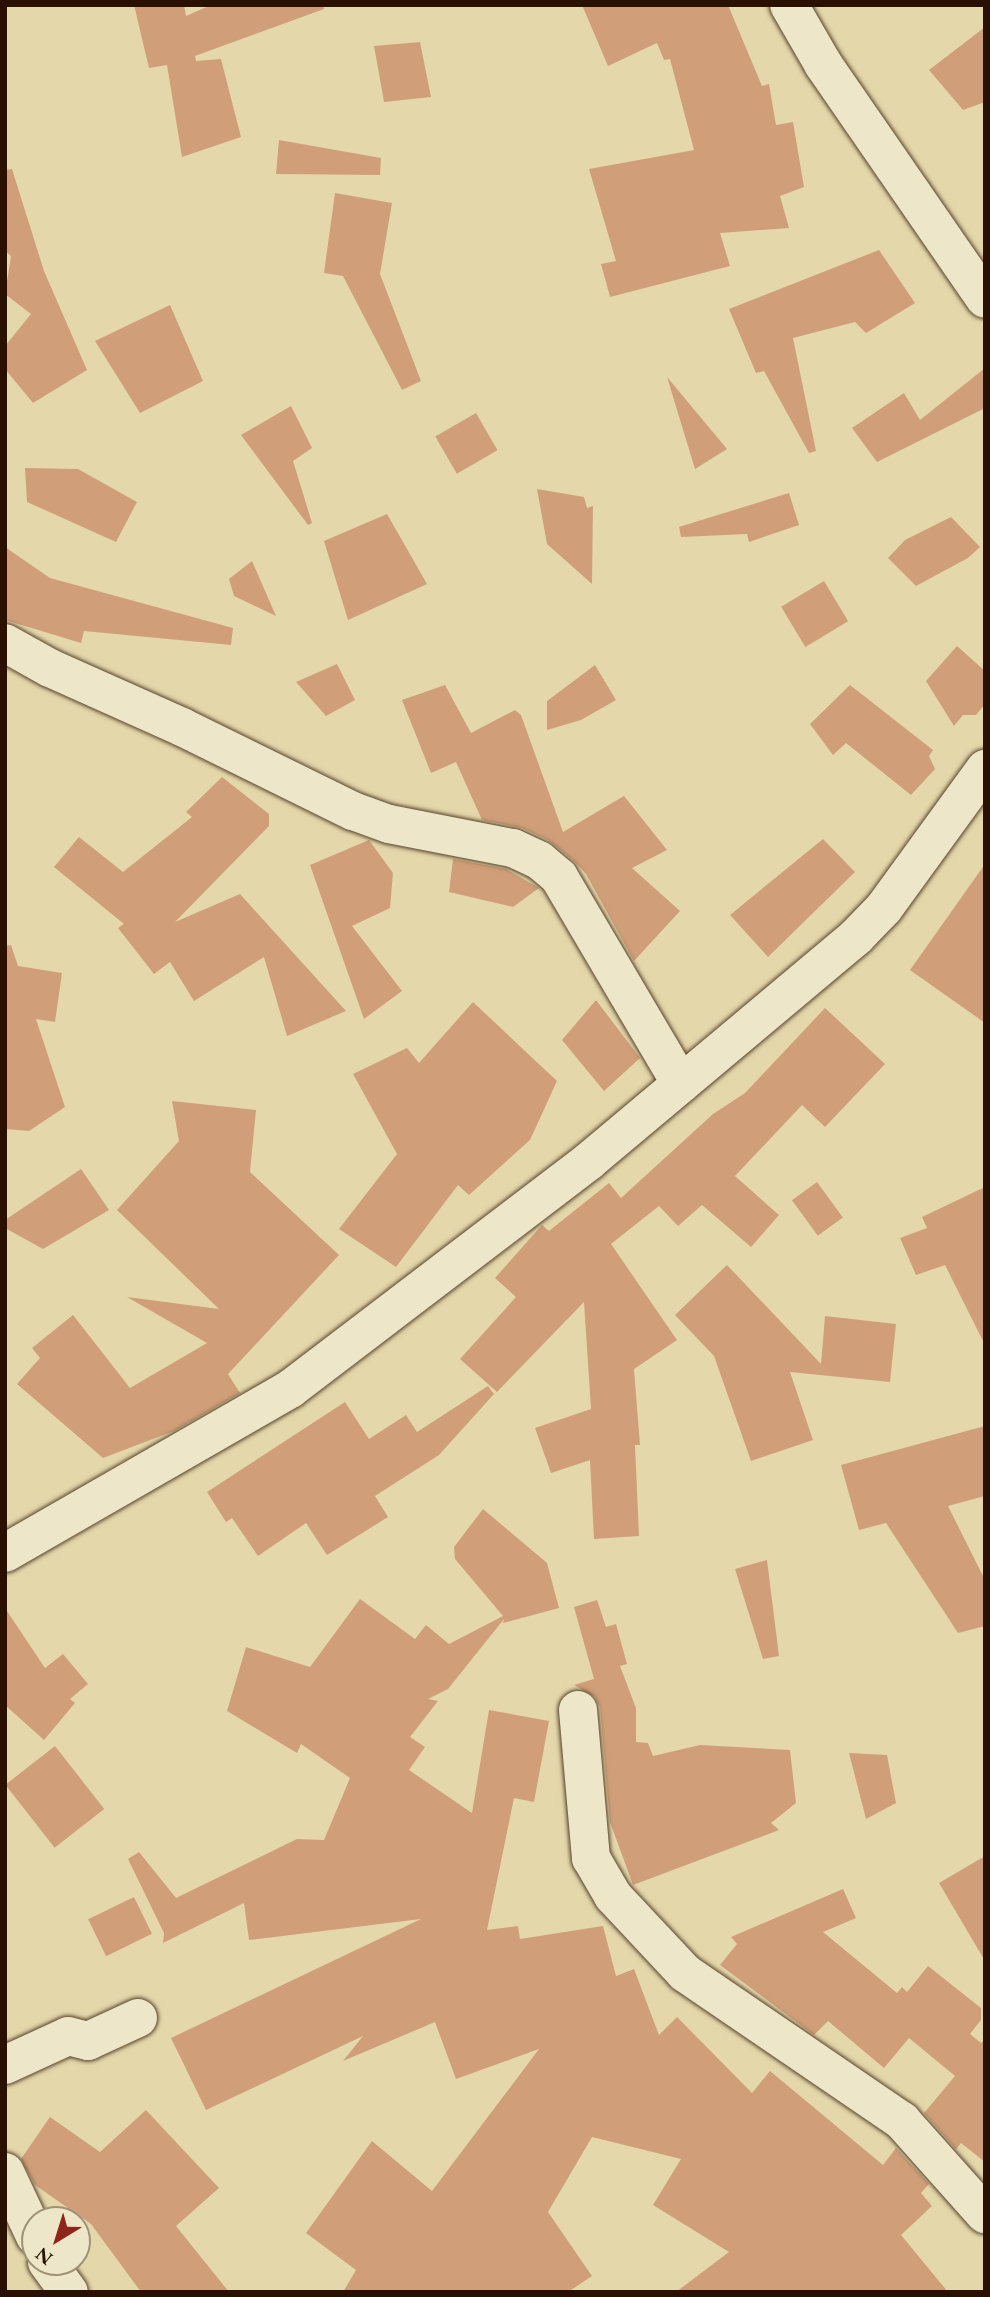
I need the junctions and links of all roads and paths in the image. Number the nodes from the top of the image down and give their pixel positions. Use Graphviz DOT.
graph roads {
  1 [pos="789,5"];
  2 [pos="985,299"];
  3 [pos="5,643"];
  4 [pos="985,769"];
  5 [pos="681,1084"];
  6 [pos="5,1553"];
  7 [pos="578,1710"];
  8 [pos="138,2018"];
  9 [pos="5,2065"];
  10 [pos="5,2172"];
  11 [pos="21,2206"];
  12 [pos="985,2214"];
  13 [pos="57,2276"];
  14 [pos="69,2292"];
  1 -- 2 [label="street"];
  3 -- 5 [label="street"];
  4 -- 5 [label="street"];
  5 -- 6 [label="street"];
  7 -- 12 [label="street"];
  8 -- 9 [label="street"];
  10 -- 11 [label="street"];
  13 -- 14 [label="street"];
}
